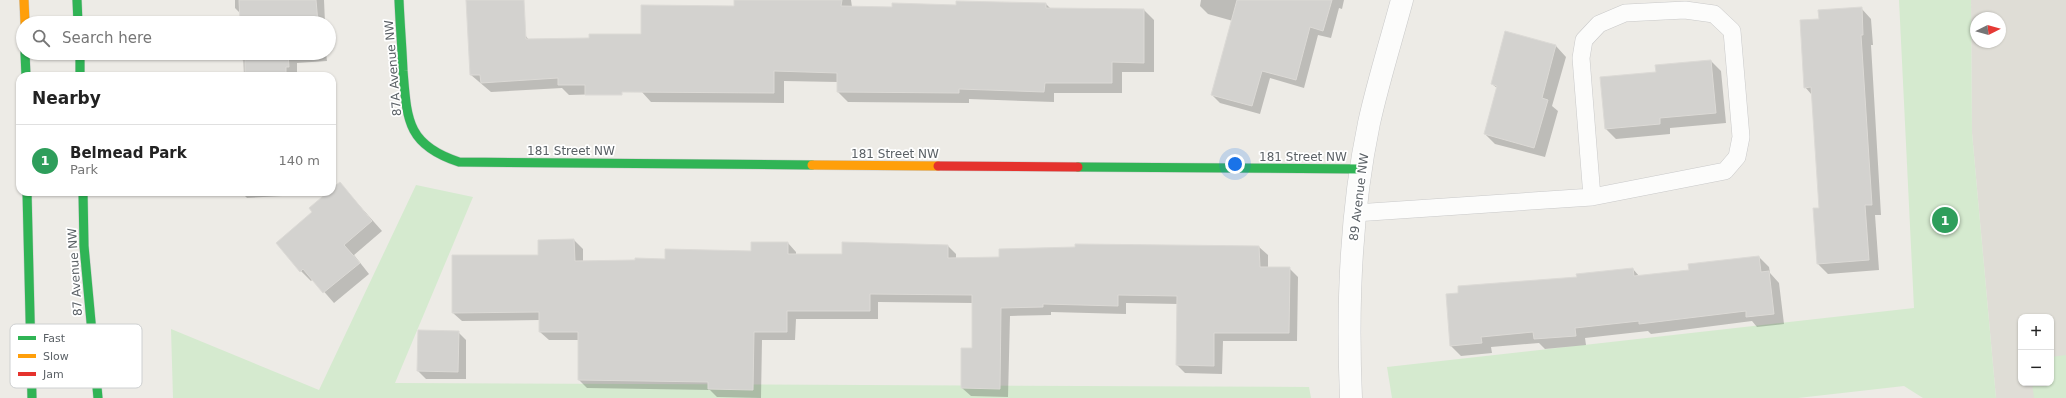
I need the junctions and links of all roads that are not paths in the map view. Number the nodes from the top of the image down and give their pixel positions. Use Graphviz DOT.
graph roads {
  1 [pos="24,0"];
  2 [pos="77,0"];
  3 [pos="399,0"];
  4 [pos="1402,0"];
  5 [pos="25,16"];
  6 [pos="78,16"];
  7 [pos="25,60"];
  8 [pos="80,60"];
  9 [pos="26,72"];
  10 [pos="80,72"];
  11 [pos="431,151"];
  12 [pos="1361,170"];
  13 [pos="27,196"];
  14 [pos="83,196"];
  15 [pos="1592,197"];
  16 [pos="1355,213"];
  17 [pos="30,324"];
  18 [pos="91,324"];
  19 [pos="32,388"];
  20 [pos="97,388"];
  21 [pos="32,398"];
  22 [pos="98,398"];
  23 [pos="1351,398"];
  1 -- 5 [label="street"];
  2 -- 6 [label="street"];
  3 -- 11 [label="street, 87A Avenue NW"];
  4 -- 12 [label="street, 89 Avenue NW"];
  7 -- 9 [label="street"];
  8 -- 10 [label="street"];
  11 -- 12 [label="street, 181 Street NW"];
  12 -- 16 [label="street, 89 Avenue NW"];
  13 -- 17 [label="street"];
  14 -- 18 [label="street, 87 Avenue NW"];
  15 -- 15 [label="lane"];
  15 -- 16 [label="lane"];
  16 -- 23 [label="street, 89 Avenue NW"];
  19 -- 21 [label="street"];
  20 -- 22 [label="street, 87 Avenue NW"];
}
